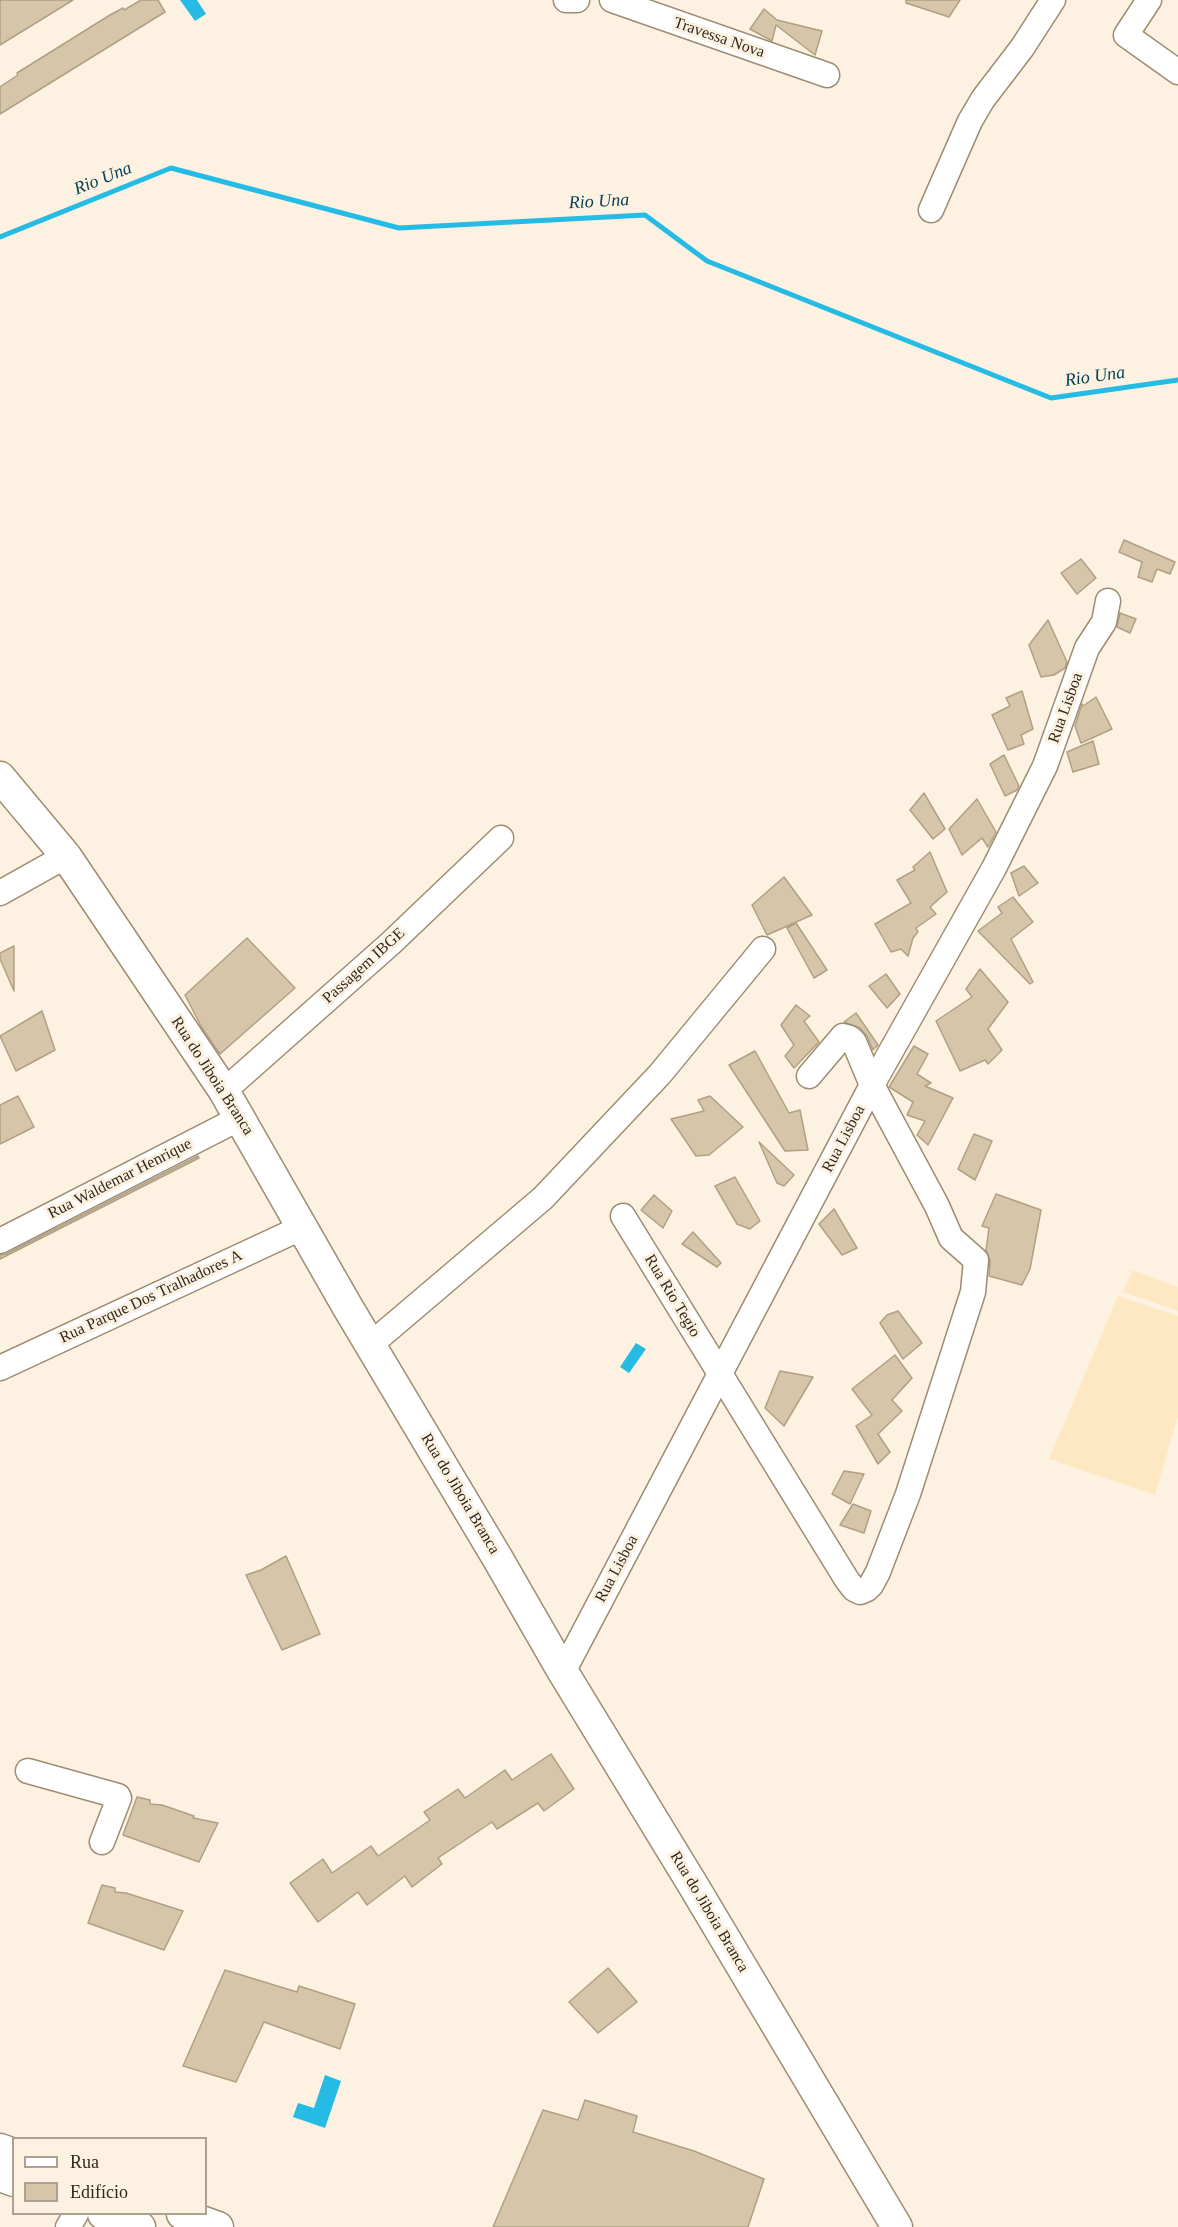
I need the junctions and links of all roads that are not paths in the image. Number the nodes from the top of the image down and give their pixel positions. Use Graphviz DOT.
graph roads {
  1 [pos="566,0"];
  2 [pos="577,0"];
  3 [pos="612,0"];
  4 [pos="1053,0"];
  5 [pos="1149,0"];
  6 [pos="1178,72"];
  7 [pos="826,75"];
  8 [pos="931,210"];
  9 [pos="1108,600"];
  10 [pos="0,777"];
  11 [pos="501,838"];
  12 [pos="66,856"];
  13 [pos="0,893"];
  14 [pos="763,949"];
  15 [pos="809,1076"];
  16 [pos="872,1085"];
  17 [pos="224,1091"];
  18 [pos="240,1118"];
  19 [pos="623,1216"];
  20 [pos="303,1227"];
  21 [pos="0,1240"];
  22 [pos="370,1345"];
  23 [pos="0,1368"];
  24 [pos="720,1376"];
  25 [pos="563,1672"];
  26 [pos="28,1771"];
  27 [pos="102,1842"];
  28 [pos="106,2215"];
  29 [pos="185,2215"];
  30 [pos="140,2227"];
  31 [pos="218,2227"];
  32 [pos="897,2227"];
  1 -- 2 [label="street"];
  3 -- 7 [label="street, Travessa Nova"];
  4 -- 8 [label="street"];
  5 -- 6 [label="street"];
  9 -- 16 [label="street, Rua Lisboa"];
  10 -- 12 [label="main road, Rua do Jiboia Branca"];
  11 -- 17 [label="street, Passagem IBGE"];
  12 -- 13 [label="street"];
  12 -- 17 [label="main road, Rua do Jiboia Branca"];
  14 -- 22 [label="street"];
  15 -- 16 [label="street"];
  16 -- 24 [label="street, Rua Lisboa"];
  16 -- 24 [label="street, Rua Rio Tegio"];
  17 -- 18 [label="main road, Rua do Jiboia Branca"];
  18 -- 20 [label="main road, Rua do Jiboia Branca"];
  18 -- 21 [label="street, Rua Waldemar Henrique"];
  19 -- 24 [label="street, Rua Rio Tegio"];
  20 -- 22 [label="main road, Rua do Jiboia Branca"];
  20 -- 23 [label="street, Rua Parque Dos Tralhadores A"];
  22 -- 25 [label="main road, Rua do Jiboia Branca"];
  24 -- 25 [label="street, Rua Lisboa"];
  25 -- 32 [label="main road, Rua do Jiboia Branca"];
  26 -- 27 [label="street"];
  28 -- 30 [label="main road"];
  29 -- 31 [label="main road"];
}
